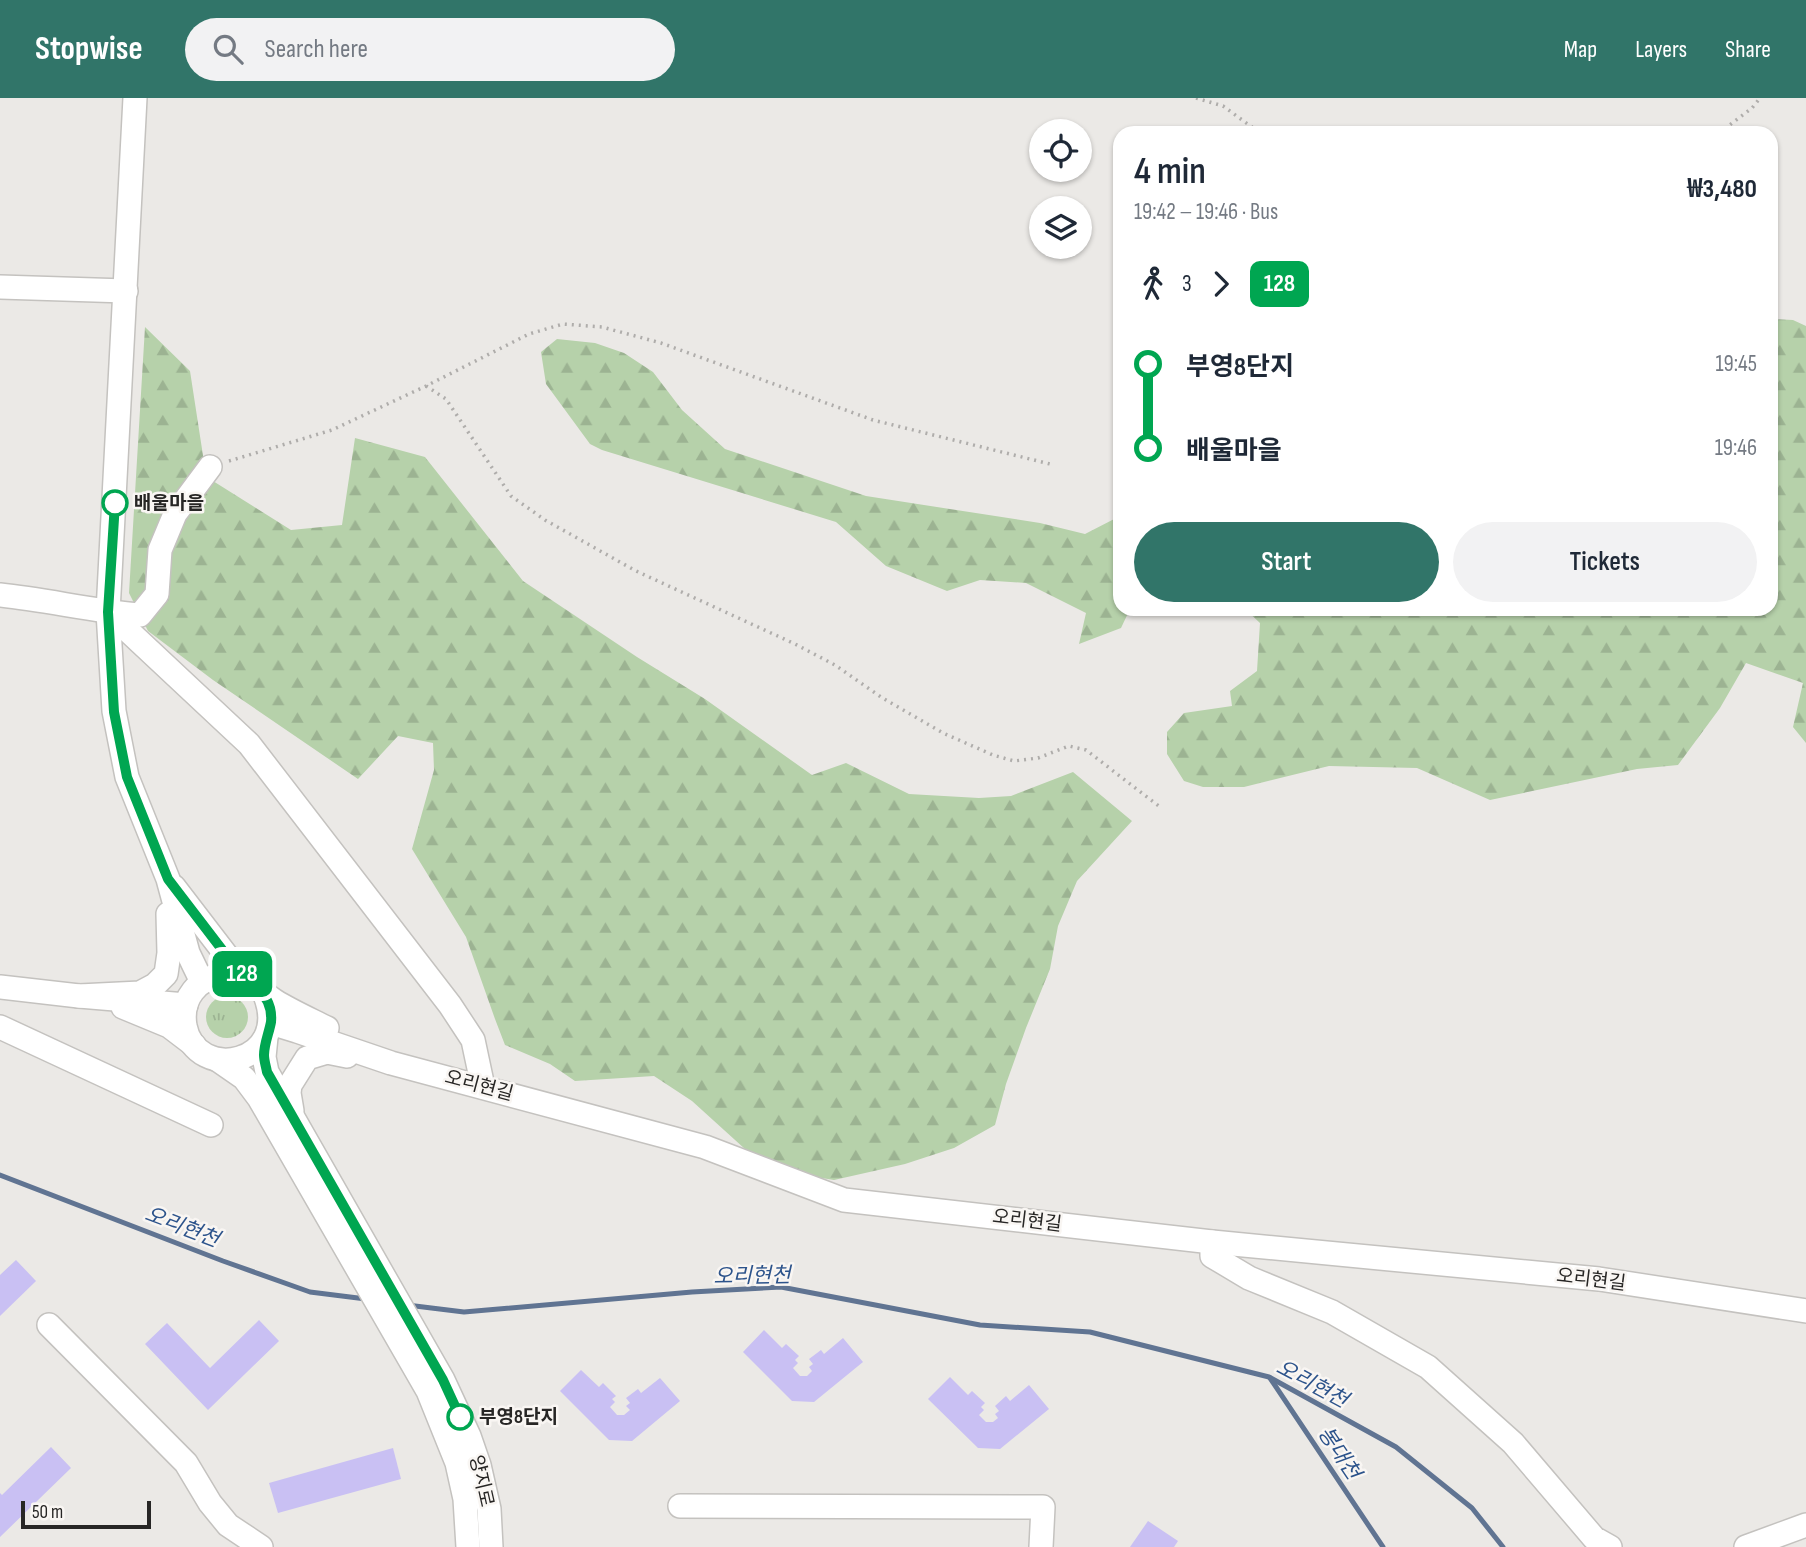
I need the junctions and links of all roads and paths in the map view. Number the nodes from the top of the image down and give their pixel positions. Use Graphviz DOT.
graph roads {
  1 [pos="135,98"];
  2 [pos="1196,98"];
  3 [pos="1760,98"];
  4 [pos="1250,126"];
  5 [pos="1728,126"];
  6 [pos="0,287"];
  7 [pos="125,291"];
  8 [pos="426,386"];
  9 [pos="1050,464"];
  10 [pos="210,467"];
  11 [pos="0,595"];
  12 [pos="108,612"];
  13 [pos="1160,807"];
  14 [pos="168,879"];
  15 [pos="243,977"];
  16 [pos="202,982"];
  17 [pos="6,987"];
  18 [pos="265,995"];
  19 [pos="79,996"];
  20 [pos="186,1004"];
  21 [pos="3,1028"];
  22 [pos="268,1030"];
  23 [pos="194,1045"];
  24 [pos="218,1060"];
  25 [pos="391,1063"];
  26 [pos="483,1087"];
  27 [pos="294,1120"];
  28 [pos="211,1125"];
  29 [pos="323,1190"];
  30 [pos="1212,1242"];
  31 [pos="1806,1311"];
  32 [pos="49,1325"];
  33 [pos="680,1506"];
  34 [pos="1806,1525"];
  35 [pos="473,1546"];
  36 [pos="261,1547"];
  37 [pos="1041,1547"];
  38 [pos="1610,1547"];
  39 [pos="1746,1547"];
  1 -- 7 [label="street"];
  2 -- 4 [label="path"];
  3 -- 5 [label="path"];
  6 -- 7 [label="street"];
  7 -- 12 [label="street"];
  8 -- 9 [label="path"];
  8 -- 10 [label="path"];
  8 -- 13 [label="path"];
  10 -- 12 [label="street"];
  11 -- 12 [label="street"];
  12 -- 14 [label="street"];
  12 -- 26 [label="street"];
  14 -- 15 [label="street"];
  14 -- 16 [label="street"];
  14 -- 19 [label="street"];
  15 -- 16 [label="street"];
  15 -- 18 [label="street"];
  16 -- 20 [label="street"];
  17 -- 19 [label="street"];
  17 -- 21 [label="street"];
  18 -- 22 [label="street"];
  18 -- 25 [label="street"];
  19 -- 20 [label="street"];
  19 -- 23 [label="street"];
  20 -- 23 [label="street"];
  21 -- 28 [label="street"];
  22 -- 24 [label="street"];
  22 -- 25 [label="street, 오리현길"];
  22 -- 27 [label="street"];
  23 -- 24 [label="street"];
  24 -- 29 [label="street"];
  25 -- 26 [label="street, 오리현길"];
  25 -- 27 [label="street"];
  26 -- 30 [label="street, 오리현길"];
  27 -- 29 [label="street"];
  29 -- 35 [label="street, 양지로"];
  30 -- 31 [label="street, 오리현길"];
  30 -- 38 [label="street"];
  32 -- 36 [label="street"];
  33 -- 37 [label="street"];
  34 -- 39 [label="street"];
}
